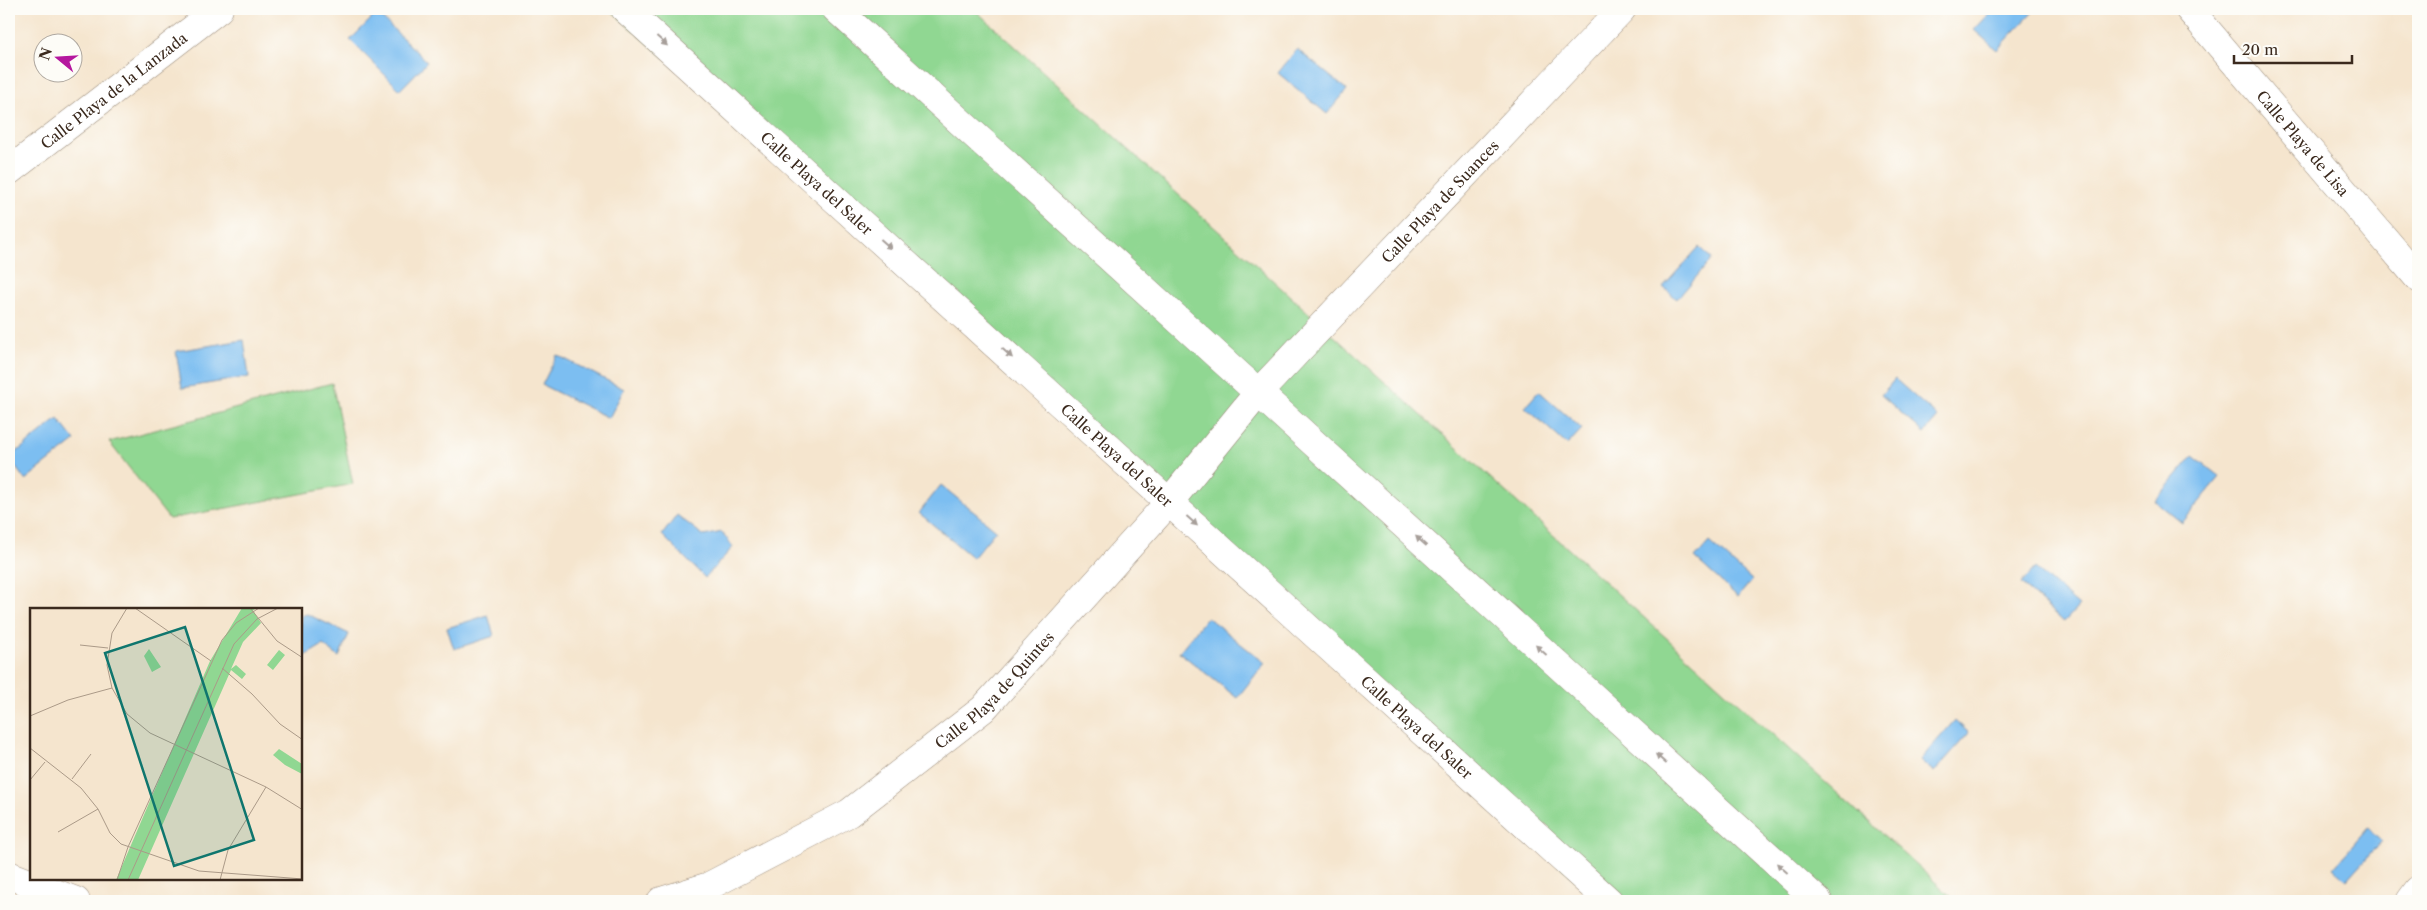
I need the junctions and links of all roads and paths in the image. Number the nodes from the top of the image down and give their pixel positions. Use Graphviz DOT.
graph roads {
  1 [pos="219,9"];
  2 [pos="626,9"];
  3 [pos="836,9"];
  4 [pos="1622,9"];
  5 [pos="2189,9"];
  6 [pos="9,171"];
  7 [pos="2418,278"];
  8 [pos="1258,393"];
  9 [pos="1170,500"];
  10 [pos="9,876"];
  11 [pos="2418,890"];
  12 [pos="76,901"];
  13 [pos="661,901"];
  14 [pos="1609,901"];
  15 [pos="1818,901"];
  16 [pos="2410,901"];
  1 -- 6 [label="street, Calle Playa de la Lanzada"];
  2 -- 9 [label="street, Calle Playa del Saler, one-way"];
  3 -- 8 [label="street"];
  4 -- 8 [label="street, Calle Playa de Suances"];
  5 -- 7 [label="street, Calle Playa de Lisa"];
  8 -- 9 [label="street, Calle Playa de Quintes"];
  15 -- 8 [label="street, one-way"];
  9 -- 13 [label="street, Calle Playa de Quintes"];
  9 -- 14 [label="street, Calle Playa del Saler, one-way"];
  10 -- 12 [label="street"];
  11 -- 16 [label="street"];
}
